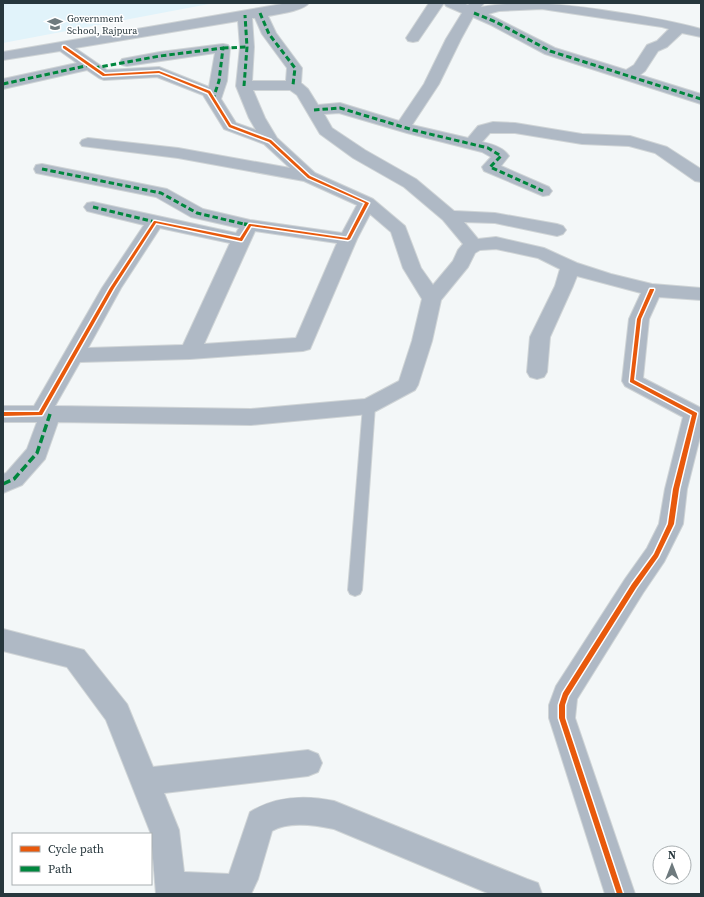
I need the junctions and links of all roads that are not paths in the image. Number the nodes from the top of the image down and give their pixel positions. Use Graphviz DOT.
graph roads {
  1 [pos="302,3"];
  2 [pos="437,3"];
  3 [pos="451,3"];
  4 [pos="630,3"];
  5 [pos="548,4"];
  6 [pos="265,9"];
  7 [pos="474,9"];
  8 [pos="245,15"];
  9 [pos="616,15"];
  10 [pos="680,27"];
  11 [pos="701,33"];
  12 [pos="413,38"];
  13 [pos="64,47"];
  14 [pos="247,47"];
  15 [pos="223,48"];
  16 [pos="3,56"];
  17 [pos="92,67"];
  18 [pos="633,78"];
  19 [pos="3,84"];
  20 [pos="293,85"];
  21 [pos="244,86"];
  22 [pos="213,99"];
  23 [pos="701,99"];
  24 [pos="314,110"];
  25 [pos="403,127"];
  26 [pos="270,142"];
  27 [pos="88,143"];
  28 [pos="472,144"];
  29 [pos="42,169"];
  30 [pos="309,177"];
  31 [pos="701,177"];
  32 [pos="543,191"];
  33 [pos="367,203"];
  34 [pos="93,207"];
  35 [pos="448,216"];
  36 [pos="495,218"];
  37 [pos="155,222"];
  38 [pos="557,230"];
  39 [pos="245,232"];
  40 [pos="348,239"];
  41 [pos="479,244"];
  42 [pos="570,267"];
  43 [pos="652,290"];
  44 [pos="701,294"];
  45 [pos="432,299"];
  46 [pos="190,352"];
  47 [pos="74,355"];
  48 [pos="536,372"];
  49 [pos="369,406"];
  50 [pos="3,414"];
  51 [pos="45,414"];
  52 [pos="3,484"];
  53 [pos="355,590"];
  54 [pos="3,640"];
  55 [pos="308,763"];
  56 [pos="145,782"];
  57 [pos="170,890"];
  58 [pos="527,894"];
  59 [pos="620,894"];
  1 -- 6 [label="street"];
  2 -- 12 [label="street"];
  3 -- 7 [label="street"];
  4 -- 9 [label="street"];
  5 -- 7 [label="street"];
  5 -- 9 [label="street"];
  6 -- 8 [label="street"];
  6 -- 20 [label="street"];
  7 -- 18 [label="street"];
  7 -- 25 [label="street"];
  8 -- 13 [label="street"];
  8 -- 14 [label="street"];
  9 -- 10 [label="street"];
  10 -- 11 [label="street"];
  10 -- 18 [label="street"];
  13 -- 16 [label="street"];
  13 -- 17 [label="street"];
  14 -- 15 [label="street"];
  14 -- 21 [label="street"];
  15 -- 17 [label="street"];
  15 -- 22 [label="street"];
  17 -- 19 [label="street"];
  17 -- 22 [label="street"];
  18 -- 23 [label="street"];
  20 -- 21 [label="street"];
  20 -- 24 [label="street"];
  21 -- 26 [label="street"];
  22 -- 26 [label="street"];
  24 -- 25 [label="street"];
  24 -- 35 [label="street"];
  25 -- 28 [label="street"];
  26 -- 30 [label="street"];
  27 -- 30 [label="street"];
  28 -- 31 [label="street"];
  28 -- 32 [label="street"];
  29 -- 39 [label="street"];
  30 -- 33 [label="street"];
  33 -- 40 [label="street"];
  33 -- 45 [label="street"];
  34 -- 37 [label="street"];
  35 -- 36 [label="street"];
  35 -- 41 [label="street"];
  36 -- 38 [label="street"];
  36 -- 41 [label="street"];
  37 -- 39 [label="street"];
  37 -- 47 [label="street"];
  39 -- 40 [label="street"];
  39 -- 46 [label="street"];
  40 -- 46 [label="street"];
  41 -- 42 [label="street"];
  41 -- 45 [label="street"];
  42 -- 43 [label="street"];
  42 -- 48 [label="street"];
  43 -- 44 [label="street"];
  43 -- 59 [label="street"];
  45 -- 49 [label="street"];
  46 -- 47 [label="street"];
  47 -- 51 [label="street"];
  49 -- 51 [label="street"];
  49 -- 53 [label="lane"];
  50 -- 51 [label="street"];
  51 -- 52 [label="street"];
  54 -- 56 [label="street"];
  55 -- 56 [label="street"];
  56 -- 57 [label="street"];
  57 -- 58 [label="street"];
}
